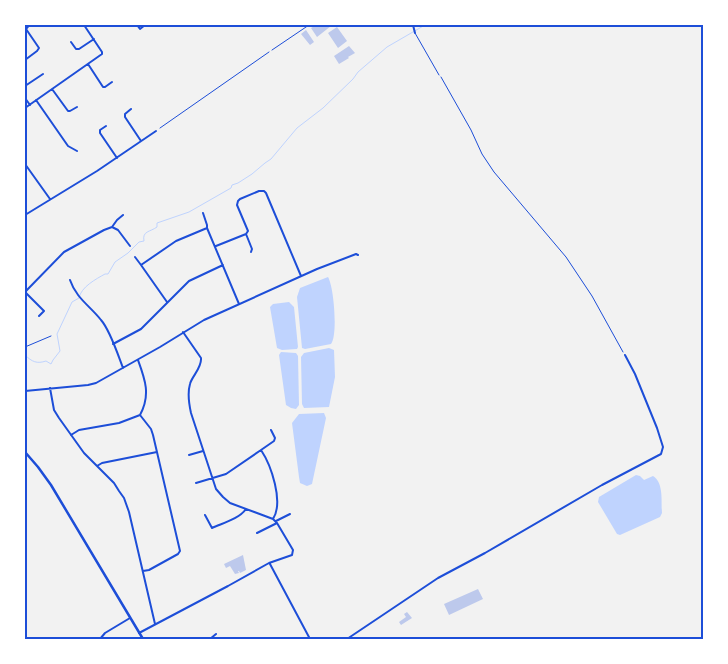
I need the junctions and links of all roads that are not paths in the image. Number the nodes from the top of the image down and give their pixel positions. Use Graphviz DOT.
graph roads {
  1 [pos="29,25"];
  2 [pos="84,25"];
  3 [pos="137,25"];
  4 [pos="145,25"];
  5 [pos="309,25"];
  6 [pos="413,26"];
  7 [pos="25,30"];
  8 [pos="415,33"];
  9 [pos="94,39"];
  10 [pos="71,42"];
  11 [pos="272,50"];
  12 [pos="25,60"];
  13 [pos="88,64"];
  14 [pos="43,74"];
  15 [pos="440,74"];
  16 [pos="112,82"];
  17 [pos="25,86"];
  18 [pos="52,89"];
  19 [pos="25,98"];
  20 [pos="36,100"];
  21 [pos="30,105"];
  22 [pos="76,107"];
  23 [pos="25,108"];
  24 [pos="131,109"];
  25 [pos="106,126"];
  26 [pos="156,132"];
  27 [pos="141,141"];
  28 [pos="77,151"];
  29 [pos="117,158"];
  30 [pos="25,164"];
  31 [pos="50,199"];
  32 [pos="203,213"];
  33 [pos="25,215"];
  34 [pos="123,215"];
  35 [pos="112,227"];
  36 [pos="207,228"];
  37 [pos="246,234"];
  38 [pos="130,246"];
  39 [pos="216,246"];
  40 [pos="251,252"];
  41 [pos="358,255"];
  42 [pos="135,257"];
  43 [pos="141,264"];
  44 [pos="223,265"];
  45 [pos="301,276"];
  46 [pos="70,280"];
  47 [pos="25,292"];
  48 [pos="167,302"];
  49 [pos="239,304"];
  50 [pos="39,316"];
  51 [pos="183,332"];
  52 [pos="51,336"];
  53 [pos="113,344"];
  54 [pos="25,347"];
  55 [pos="625,355"];
  56 [pos="138,360"];
  57 [pos="123,368"];
  58 [pos="50,388"];
  59 [pos="25,391"];
  60 [pos="140,415"];
  61 [pos="271,430"];
  62 [pos="71,435"];
  63 [pos="261,450"];
  64 [pos="203,451"];
  65 [pos="25,452"];
  66 [pos="157,452"];
  67 [pos="189,456"];
  68 [pos="97,466"];
  69 [pos="212,478"];
  70 [pos="196,483"];
  71 [pos="246,508"];
  72 [pos="290,514"];
  73 [pos="205,515"];
  74 [pos="273,519"];
  75 [pos="277,522"];
  76 [pos="257,533"];
  77 [pos="269,563"];
  78 [pos="143,571"];
  79 [pos="130,618"];
  80 [pos="155,625"];
  81 [pos="139,633"];
  82 [pos="216,634"];
  83 [pos="100,639"];
  84 [pos="143,639"];
  85 [pos="210,639"];
  86 [pos="310,639"];
  87 [pos="347,639"];
  1 -- 7 [label="main road"];
  2 -- 9 [label="street"];
  3 -- 4 [label="street"];
  5 -- 11 [label="lane"];
  6 -- 8 [label="street"];
  7 -- 12 [label="street"];
  8 -- 15 [label="lane"];
  9 -- 10 [label="street"];
  9 -- 13 [label="street"];
  13 -- 16 [label="street"];
  13 -- 18 [label="street"];
  14 -- 17 [label="street"];
  18 -- 20 [label="street"];
  18 -- 22 [label="street"];
  19 -- 21 [label="street"];
  20 -- 21 [label="street"];
  20 -- 28 [label="street"];
  21 -- 23 [label="street"];
  24 -- 27 [label="street"];
  25 -- 29 [label="street"];
  26 -- 27 [label="street"];
  27 -- 29 [label="street"];
  29 -- 31 [label="street"];
  30 -- 31 [label="street"];
  31 -- 33 [label="street"];
  32 -- 36 [label="street"];
  34 -- 35 [label="street"];
  35 -- 38 [label="street"];
  35 -- 47 [label="street"];
  36 -- 39 [label="street"];
  36 -- 43 [label="street"];
  37 -- 39 [label="street"];
  37 -- 40 [label="street"];
  37 -- 45 [label="street"];
  39 -- 44 [label="street"];
  41 -- 45 [label="street"];
  42 -- 43 [label="street"];
  43 -- 48 [label="street"];
  44 -- 48 [label="street"];
  44 -- 49 [label="street"];
  45 -- 49 [label="street"];
  46 -- 53 [label="street"];
  47 -- 50 [label="street"];
  48 -- 53 [label="street"];
  49 -- 51 [label="street"];
  51 -- 56 [label="street"];
  51 -- 64 [label="street"];
  52 -- 54 [label="lane"];
  53 -- 57 [label="street"];
  55 -- 87 [label="street"];
  56 -- 57 [label="street"];
  56 -- 60 [label="street"];
  57 -- 58 [label="street"];
  58 -- 59 [label="street"];
  58 -- 62 [label="street"];
  60 -- 62 [label="street"];
  60 -- 66 [label="street"];
  61 -- 63 [label="street"];
  62 -- 68 [label="street"];
  63 -- 69 [label="street"];
  63 -- 74 [label="street"];
  64 -- 67 [label="street"];
  64 -- 69 [label="street"];
  65 -- 79 [label="main road"];
  66 -- 68 [label="street"];
  66 -- 78 [label="street"];
  68 -- 78 [label="street"];
  69 -- 70 [label="street"];
  69 -- 71 [label="street"];
  71 -- 73 [label="street"];
  71 -- 74 [label="street"];
  72 -- 75 [label="street"];
  74 -- 75 [label="street"];
  75 -- 76 [label="street"];
  75 -- 77 [label="street"];
  77 -- 80 [label="street"];
  77 -- 86 [label="street"];
  78 -- 80 [label="street"];
  79 -- 81 [label="main road"];
  79 -- 83 [label="street"];
  80 -- 81 [label="street"];
  81 -- 84 [label="main road"];
  82 -- 85 [label="street"];
}
